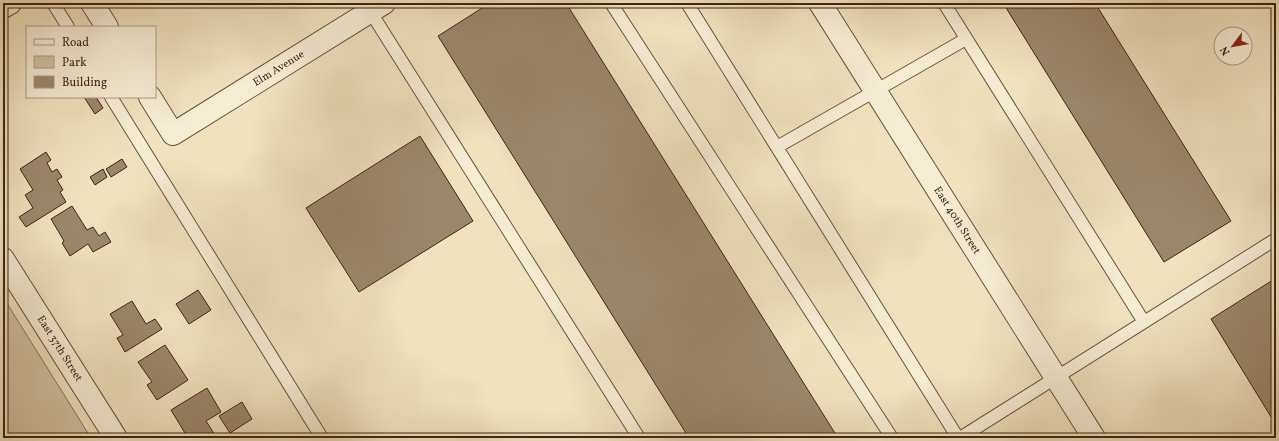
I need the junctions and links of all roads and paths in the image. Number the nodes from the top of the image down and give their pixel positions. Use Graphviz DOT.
graph roads {
  1 [pos="10,3"];
  2 [pos="53,3"];
  3 [pos="92,3"];
  4 [pos="611,3"];
  5 [pos="687,3"];
  6 [pos="820,3"];
  7 [pos="944,3"];
  8 [pos="3,7"];
  9 [pos="377,7"];
  10 [pos="67,26"];
  11 [pos="106,26"];
  12 [pos="966,38"];
  13 [pos="876,91"];
  14 [pos="112,98"];
  15 [pos="151,98"];
  16 [pos="777,147"];
  17 [pos="1276,238"];
  18 [pos="3,259"];
  19 [pos="1144,322"];
  20 [pos="1056,378"];
  21 [pos="116,438"];
  22 [pos="322,438"];
  23 [pos="639,438"];
  24 [pos="892,438"];
  25 [pos="959,438"];
  26 [pos="1094,438"];
  1 -- 8 [label="street"];
  2 -- 10 [label="lane"];
  3 -- 11 [label="street"];
  4 -- 24 [label="lane"];
  5 -- 16 [label="lane"];
  6 -- 13 [label="street, East 40th Street"];
  7 -- 12 [label="lane"];
  9 -- 15 [label="street, Elm Avenue"];
  9 -- 23 [label="lane"];
  12 -- 13 [label="lane"];
  12 -- 19 [label="lane"];
  13 -- 16 [label="lane"];
  13 -- 20 [label="street, East 40th Street"];
  14 -- 22 [label="lane"];
  16 -- 25 [label="lane"];
  17 -- 19 [label="lane"];
  18 -- 21 [label="street, East 37th Street"];
  19 -- 20 [label="lane"];
  20 -- 25 [label="lane"];
  20 -- 26 [label="street, East 40th Street"];
}
